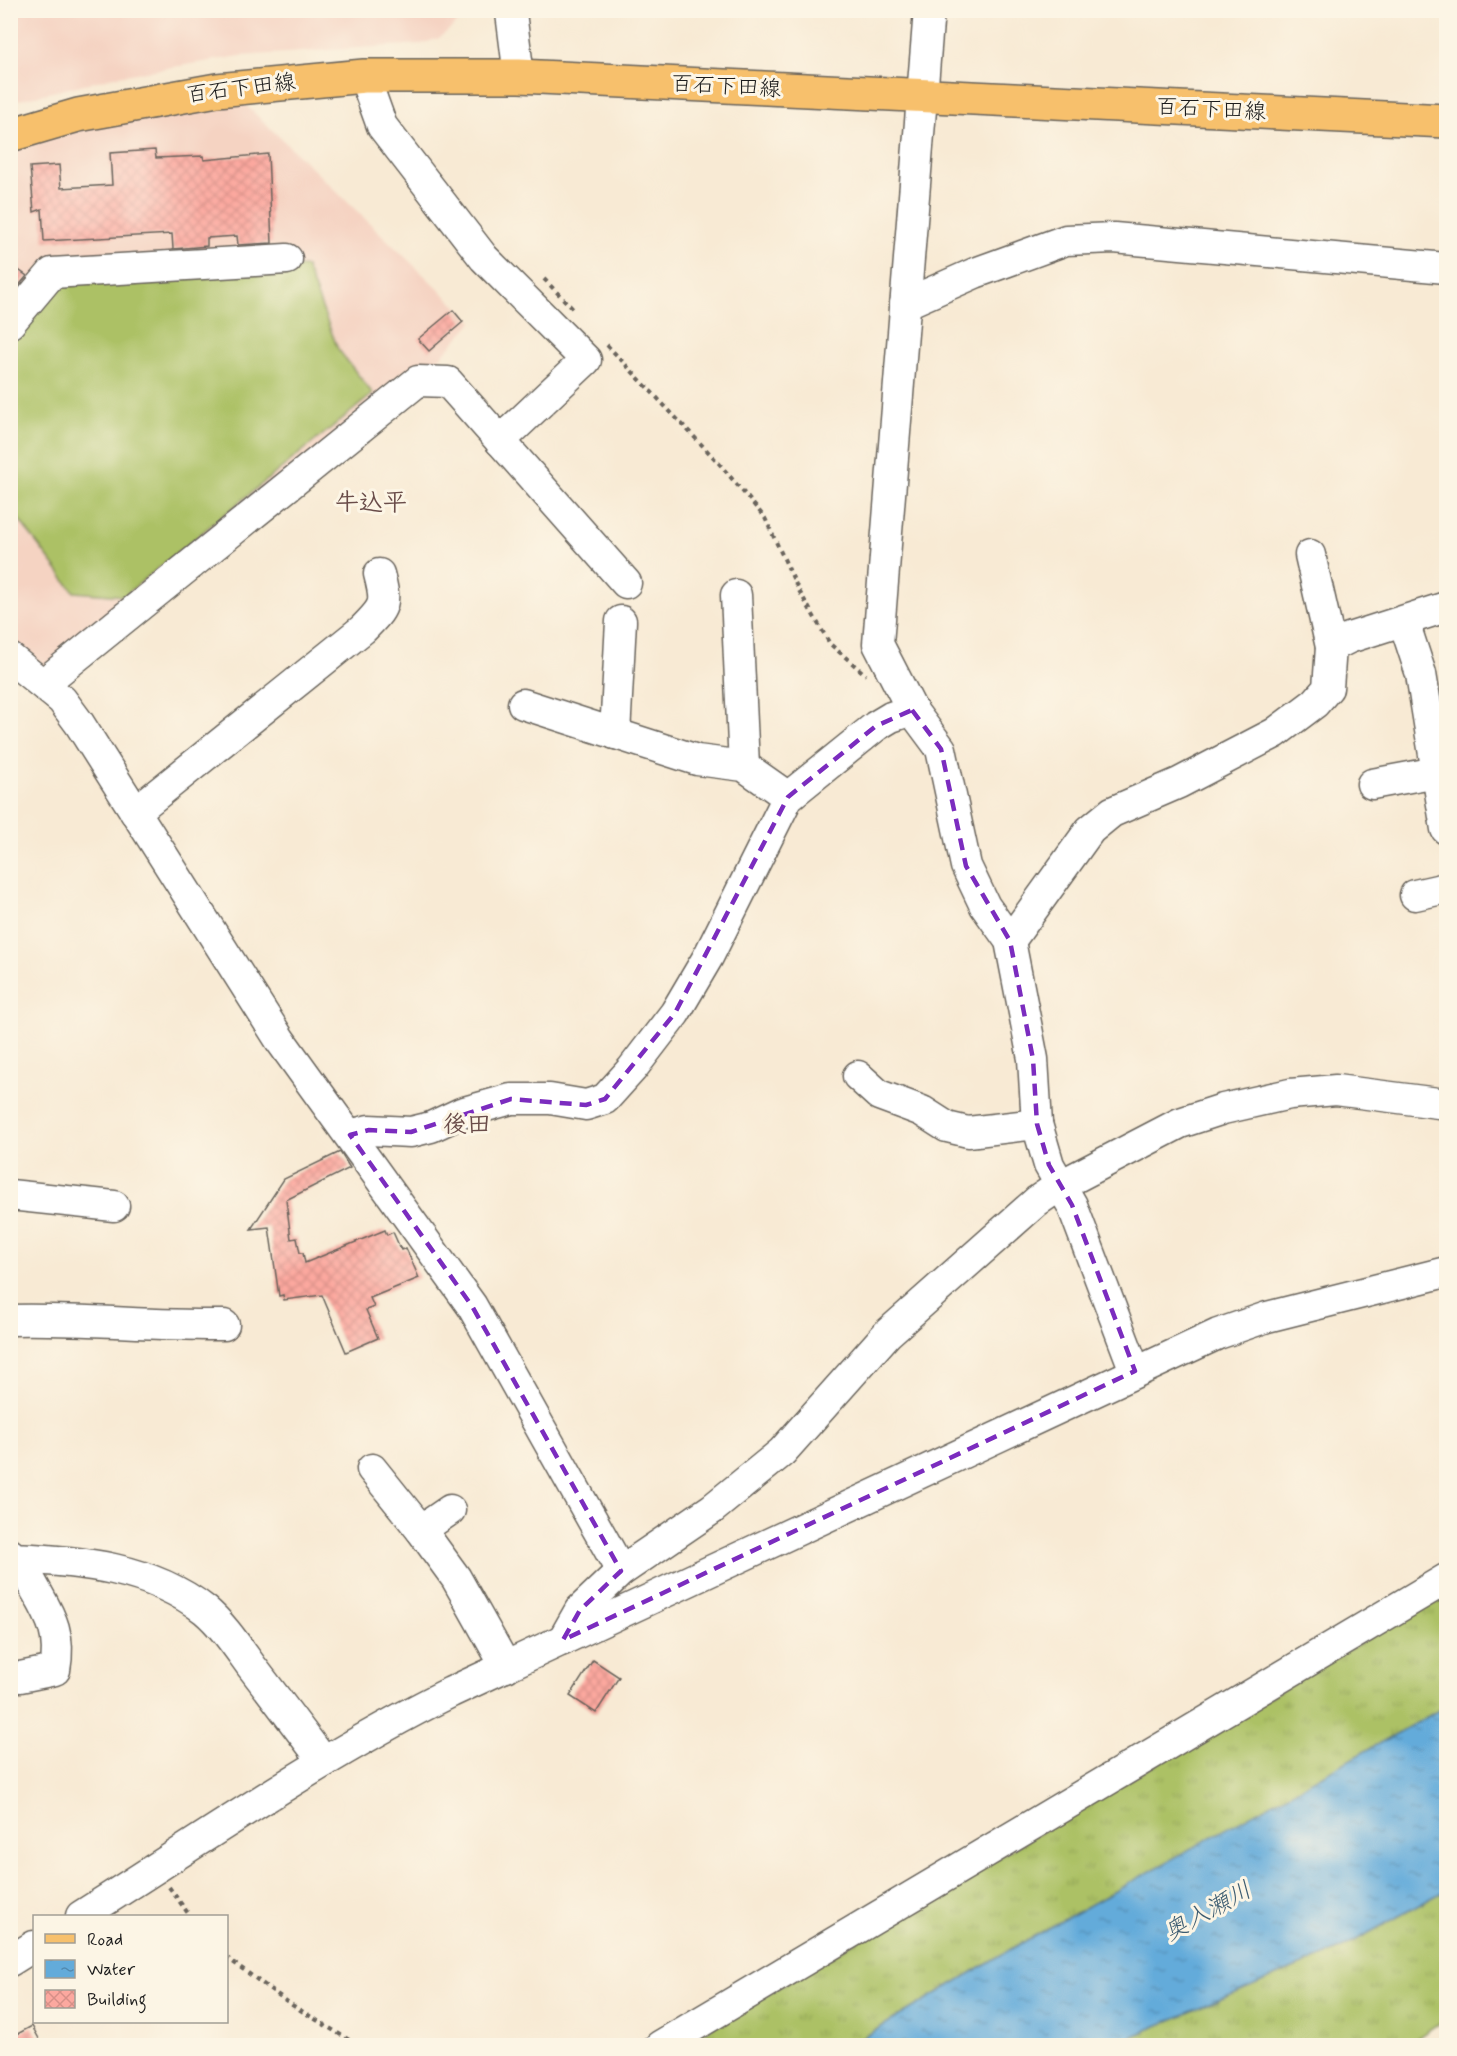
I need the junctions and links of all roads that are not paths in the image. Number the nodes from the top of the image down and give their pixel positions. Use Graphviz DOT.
graph roads {
  1 [pos="514,10"];
  2 [pos="929,10"];
  3 [pos="364,76"];
  4 [pos="519,76"];
  5 [pos="922,97"];
  6 [pos="1446,121"];
  7 [pos="10,135"];
  8 [pos="287,259"];
  9 [pos="1446,268"];
  10 [pos="905,304"];
  11 [pos="10,323"];
  12 [pos="500,441"];
  13 [pos="1310,555"];
  14 [pos="379,574"];
  15 [pos="626,583"];
  16 [pos="736,595"];
  17 [pos="1446,607"];
  18 [pos="621,621"];
  19 [pos="1404,622"];
  20 [pos="1331,647"];
  21 [pos="10,658"];
  22 [pos="44,683"];
  23 [pos="523,704"];
  24 [pos="912,710"];
  25 [pos="615,734"];
  26 [pos="744,766"];
  27 [pos="1437,772"];
  28 [pos="1372,784"];
  29 [pos="788,797"];
  30 [pos="135,812"];
  31 [pos="1446,829"];
  32 [pos="1446,888"];
  33 [pos="1415,895"];
  34 [pos="1010,941"];
  35 [pos="858,1076"];
  36 [pos="1446,1104"];
  37 [pos="1037,1124"];
  38 [pos="350,1136"];
  39 [pos="1059,1186"];
  40 [pos="10,1195"];
  41 [pos="114,1206"];
  42 [pos="1446,1272"];
  43 [pos="10,1320"];
  44 [pos="224,1325"];
  45 [pos="1136,1371"];
  46 [pos="372,1469"];
  47 [pos="450,1510"];
  48 [pos="421,1530"];
  49 [pos="18,1565"];
  50 [pos="621,1571"];
  51 [pos="1446,1579"];
  52 [pos="564,1640"];
  53 [pos="506,1667"];
  54 [pos="20,1677"];
  55 [pos="324,1762"];
  56 [pos="84,1915"];
  57 [pos="33,1947"];
  58 [pos="10,1961"];
  59 [pos="660,2046"];
  1 -- 4 [label="street"];
  2 -- 5 [label="street"];
  3 -- 4 [label="main road, 百石下田線"];
  3 -- 7 [label="main road, 百石下田線"];
  3 -- 12 [label="street"];
  4 -- 5 [label="main road, 百石下田線"];
  5 -- 6 [label="main road, 百石下田線"];
  5 -- 10 [label="street"];
  8 -- 11 [label="street"];
  9 -- 10 [label="street"];
  10 -- 24 [label="street"];
  12 -- 15 [label="street"];
  12 -- 22 [label="street"];
  13 -- 20 [label="street"];
  14 -- 30 [label="street"];
  16 -- 26 [label="street"];
  17 -- 19 [label="street"];
  18 -- 25 [label="street"];
  19 -- 20 [label="street"];
  19 -- 27 [label="street"];
  20 -- 34 [label="street"];
  21 -- 22 [label="street"];
  22 -- 30 [label="street"];
  23 -- 25 [label="street"];
  24 -- 29 [label="street"];
  24 -- 34 [label="street"];
  25 -- 26 [label="street"];
  26 -- 29 [label="street"];
  27 -- 28 [label="street"];
  27 -- 31 [label="street"];
  29 -- 38 [label="street"];
  30 -- 38 [label="street"];
  32 -- 33 [label="street"];
  34 -- 37 [label="street"];
  35 -- 37 [label="street"];
  36 -- 39 [label="street"];
  37 -- 39 [label="street"];
  38 -- 50 [label="street"];
  39 -- 45 [label="street"];
  39 -- 50 [label="street"];
  40 -- 41 [label="street"];
  42 -- 45 [label="street"];
  43 -- 44 [label="street"];
  45 -- 52 [label="street"];
  46 -- 48 [label="street"];
  47 -- 48 [label="street"];
  48 -- 53 [label="street"];
  49 -- 54 [label="street"];
  49 -- 55 [label="street"];
  50 -- 52 [label="street"];
  51 -- 59 [label="street"];
  52 -- 53 [label="street"];
  53 -- 55 [label="street"];
  55 -- 56 [label="street"];
  57 -- 58 [label="street"];
}
